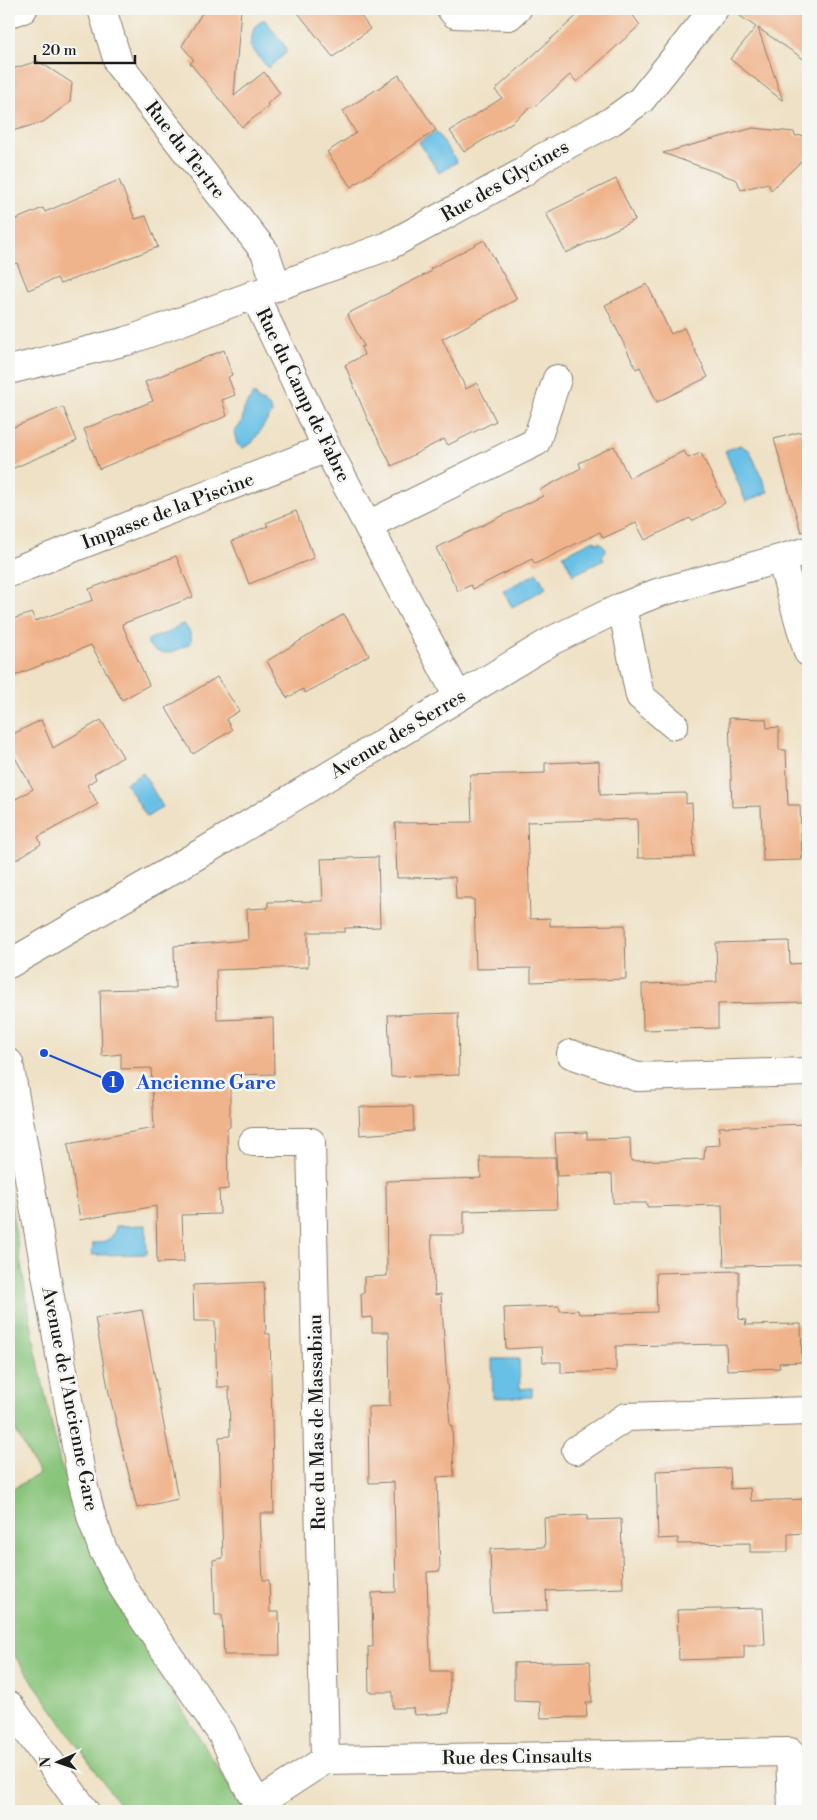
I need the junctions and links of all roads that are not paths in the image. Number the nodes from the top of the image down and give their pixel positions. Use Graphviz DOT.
graph roads {
  1 [pos="23,9"];
  2 [pos="102,9"];
  3 [pos="451,9"];
  4 [pos="517,9"];
  5 [pos="714,9"];
  6 [pos="9,13"];
  7 [pos="266,290"];
  8 [pos="9,370"];
  9 [pos="557,379"];
  10 [pos="327,448"];
  11 [pos="368,525"];
  12 [pos="808,551"];
  13 [pos="781,559"];
  14 [pos="9,573"];
  15 [pos="622,608"];
  16 [pos="808,652"];
  17 [pos="458,697"];
  18 [pos="674,725"];
  19 [pos="9,964"];
  20 [pos="571,1054"];
  21 [pos="9,1063"];
  22 [pos="808,1072"];
  23 [pos="253,1142"];
  24 [pos="808,1411"];
  25 [pos="576,1450"];
  26 [pos="9,1705"];
  27 [pos="325,1760"];
  28 [pos="259,1808"];
  29 [pos="85,1811"];
  30 [pos="792,1811"];
  1 -- 6 [label="street"];
  2 -- 7 [label="street, Rue du Tertre"];
  3 -- 4 [label="street"];
  5 -- 7 [label="street, Rue des Glycines"];
  7 -- 8 [label="street, Rue du Camp de Fabre"];
  7 -- 10 [label="street, Rue du Camp de Fabre"];
  9 -- 11 [label="street"];
  10 -- 11 [label="street, Rue du Camp de Fabre"];
  10 -- 14 [label="street, Impasse de la Piscine"];
  11 -- 17 [label="street, Rue du Camp de Fabre"];
  12 -- 13 [label="street, Avenue des Serres"];
  13 -- 15 [label="street, Avenue des Serres"];
  13 -- 16 [label="street"];
  15 -- 17 [label="street, Avenue des Serres"];
  15 -- 18 [label="street"];
  17 -- 19 [label="street, Avenue des Serres"];
  20 -- 22 [label="street"];
  21 -- 28 [label="street, Avenue de l'Ancienne Gare"];
  23 -- 27 [label="street, Rue du Mas de Massabiau"];
  24 -- 25 [label="street"];
  26 -- 29 [label="street"];
  27 -- 28 [label="street"];
  27 -- 30 [label="street, Rue des Cinsaults"];
}
